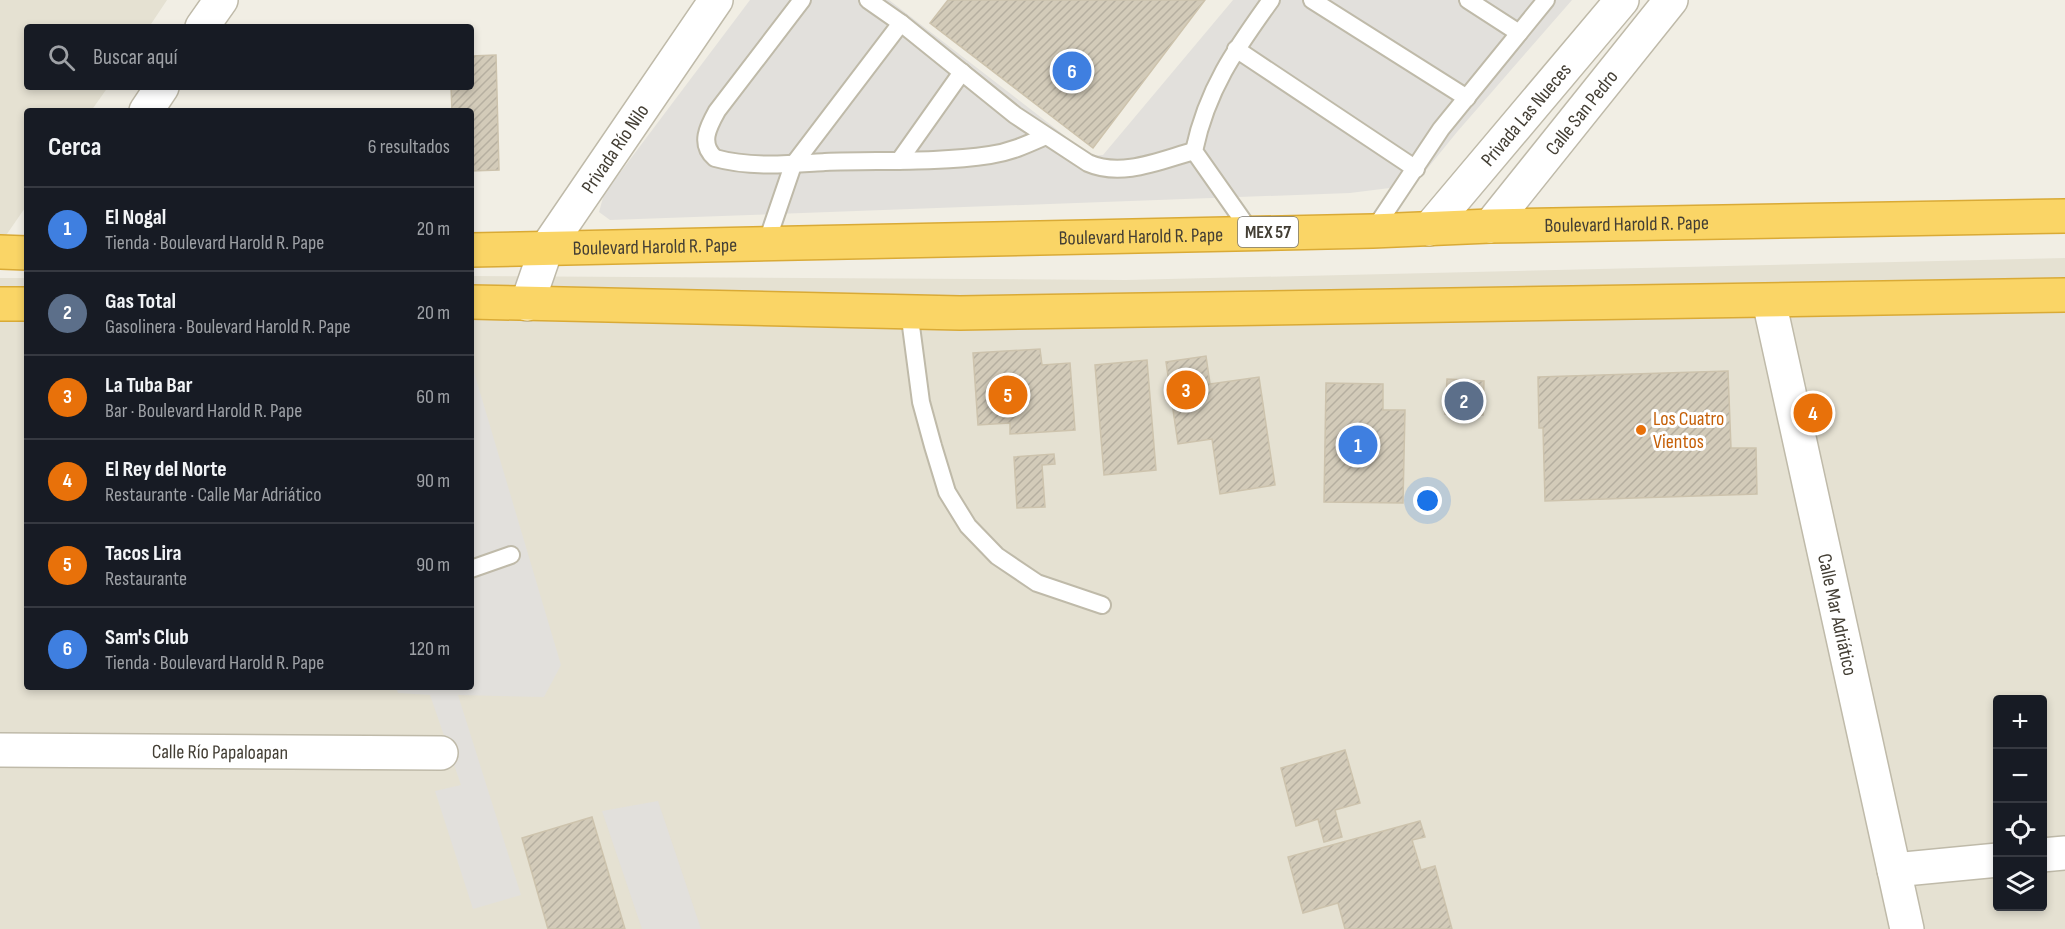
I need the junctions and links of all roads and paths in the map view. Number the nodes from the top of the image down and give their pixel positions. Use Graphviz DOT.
graph roads {
  1 [pos="221,0"];
  2 [pos="716,0"];
  3 [pos="802,0"];
  4 [pos="868,0"];
  5 [pos="1271,0"];
  6 [pos="1312,0"];
  7 [pos="1467,0"];
  8 [pos="1546,0"];
  9 [pos="1622,0"];
  10 [pos="1671,0"];
  11 [pos="901,23"];
  12 [pos="204,24"];
  13 [pos="1519,33"];
  14 [pos="1236,49"];
  15 [pos="962,72"];
  16 [pos="160,90"];
  17 [pos="1467,98"];
  18 [pos="148,108"];
  19 [pos="1046,136"];
  20 [pos="1194,151"];
  21 [pos="899,161"];
  22 [pos="793,165"];
  23 [pos="1416,169"];
  24 [pos="2065,216"];
  25 [pos="1490,226"];
  26 [pos="1430,229"];
  27 [pos="1373,231"];
  28 [pos="1251,232"];
  29 [pos="766,244"];
  30 [pos="546,249"];
  31 [pos="474,250"];
  32 [pos="0,252"];
  33 [pos="24,253"];
  34 [pos="2065,296"];
  35 [pos="1768,301"];
  36 [pos="474,302"];
  37 [pos="0,304"];
  38 [pos="24,304"];
  39 [pos="526,304"];
  40 [pos="909,311"];
  41 [pos="510,555"];
  42 [pos="474,568"];
  43 [pos="1101,605"];
  44 [pos="0,750"];
  45 [pos="441,753"];
  46 [pos="2065,853"];
  47 [pos="2047,855"];
  48 [pos="1993,860"];
  49 [pos="1894,870"];
  50 [pos="1907,929"];
  1 -- 12 [label="street"];
  2 -- 30 [label="street, Privada Río Nilo"];
  3 -- 22 [label="lane"];
  4 -- 11 [label="lane"];
  5 -- 14 [label="lane"];
  6 -- 17 [label="lane"];
  7 -- 13 [label="lane"];
  8 -- 13 [label="lane"];
  9 -- 26 [label="street, Privada Las Nueces"];
  10 -- 25 [label="street, Calle San Pedro"];
  11 -- 15 [label="lane"];
  11 -- 22 [label="lane"];
  13 -- 17 [label="lane"];
  14 -- 20 [label="lane"];
  14 -- 23 [label="lane"];
  15 -- 19 [label="lane"];
  15 -- 21 [label="lane"];
  16 -- 18 [label="street"];
  17 -- 23 [label="lane"];
  19 -- 20 [label="lane"];
  19 -- 21 [label="lane"];
  20 -- 28 [label="lane"];
  21 -- 22 [label="lane"];
  22 -- 29 [label="lane"];
  23 -- 27 [label="lane"];
  24 -- 25 [label="highway, Boulevard Harold R. Pape / MEX 57"];
  25 -- 26 [label="highway, Boulevard Harold R. Pape / MEX 57"];
  26 -- 27 [label="highway, Boulevard Harold R. Pape / MEX 57"];
  27 -- 28 [label="highway, Boulevard Harold R. Pape / MEX 57"];
  28 -- 29 [label="highway, Boulevard Harold R. Pape / MEX 57"];
  29 -- 30 [label="highway, Boulevard Harold R. Pape / MEX 57"];
  30 -- 31 [label="highway, Boulevard Harold R. Pape / MEX 57"];
  30 -- 39 [label="street, Privada Río Nilo"];
  32 -- 33 [label="highway"];
  34 -- 35 [label="highway"];
  35 -- 40 [label="highway"];
  35 -- 49 [label="street, Calle Mar Adriático"];
  36 -- 39 [label="highway"];
  37 -- 38 [label="highway"];
  39 -- 40 [label="highway"];
  40 -- 43 [label="lane"];
  41 -- 42 [label="lane"];
  44 -- 45 [label="street, Calle Río Papaloapan"];
  46 -- 47 [label="street"];
  48 -- 49 [label="street"];
  49 -- 50 [label="street, Calle Mar Adriático"];
}
